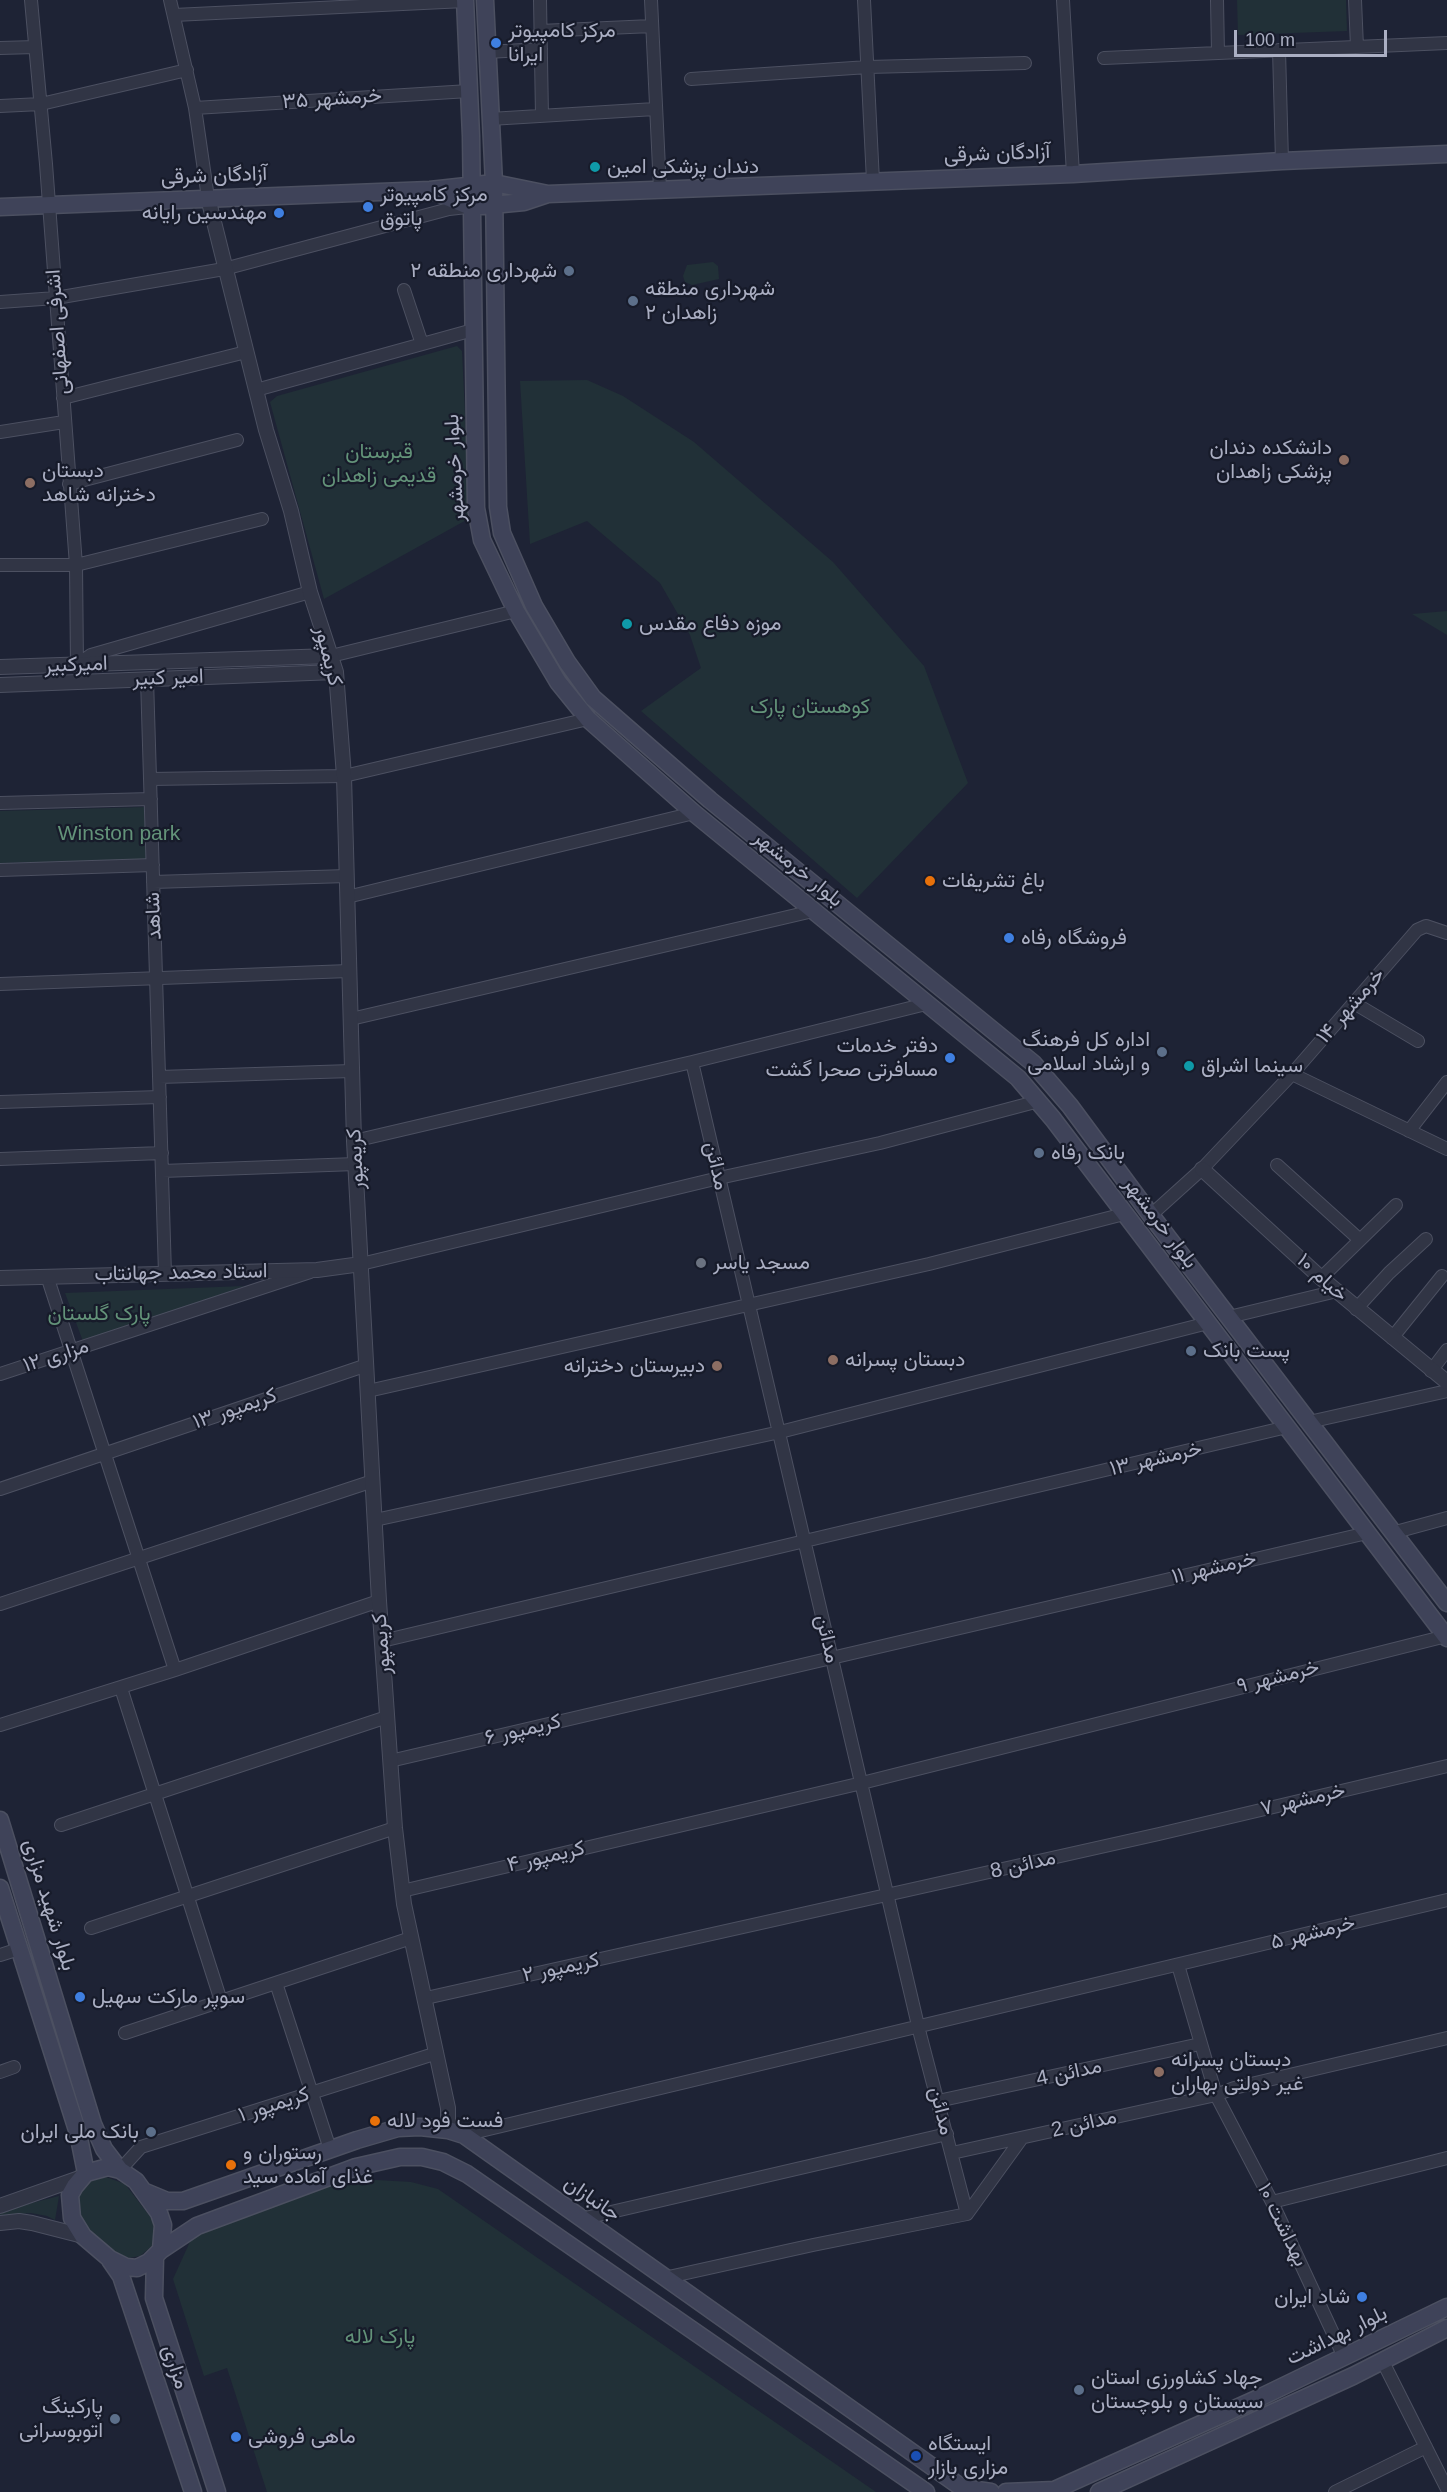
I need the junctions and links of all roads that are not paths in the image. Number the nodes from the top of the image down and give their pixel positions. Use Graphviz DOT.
graph roads {
  1 [pos="31,0"];
  2 [pos="170,0"];
  3 [pos="485,0"];
  4 [pos="540,0"];
  5 [pos="651,0"];
  6 [pos="864,0"];
  7 [pos="1063,0"];
  8 [pos="1217,0"];
  9 [pos="1355,0"];
  10 [pos="465,1"];
  11 [pos="174,15"];
  12 [pos="652,26"];
  13 [pos="540,31"];
  14 [pos="1447,43"];
  15 [pos="35,47"];
  16 [pos="1357,47"];
  17 [pos="0,48"];
  18 [pos="541,49"];
  19 [pos="1279,50"];
  20 [pos="487,52"];
  21 [pos="1218,52"];
  22 [pos="1104,58"];
  23 [pos="1025,63"];
  24 [pos="868,67"];
  25 [pos="187,70"];
  26 [pos="691,79"];
  27 [pos="469,91"];
  28 [pos="40,104"];
  29 [pos="0,106"];
  30 [pos="195,108"];
  31 [pos="655,110"];
  32 [pos="542,116"];
  33 [pos="490,119"];
  34 [pos="1447,154"];
  35 [pos="1282,161"];
  36 [pos="1073,174"];
  37 [pos="873,181"];
  38 [pos="494,183"];
  39 [pos="471,184"];
  40 [pos="660,189"];
  41 [pos="430,190"];
  42 [pos="548,194"];
  43 [pos="208,198"];
  44 [pos="49,205"];
  45 [pos="494,206"];
  46 [pos="0,207"];
  47 [pos="471,207"];
  48 [pos="224,269"];
  49 [pos="404,290"];
  50 [pos="56,298"];
  51 [pos="0,302"];
  52 [pos="473,330"];
  53 [pos="422,344"];
  54 [pos="246,352"];
  55 [pos="256,390"];
  56 [pos="474,395"];
  57 [pos="496,395"];
  58 [pos="63,398"];
  59 [pos="64,422"];
  60 [pos="0,432"];
  61 [pos="237,440"];
  62 [pos="69,484"];
  63 [pos="262,519"];
  64 [pos="0,565"];
  65 [pos="76,565"];
  66 [pos="310,592"];
  67 [pos="516,611"];
  68 [pos="331,656"];
  69 [pos="77,665"];
  70 [pos="0,667"];
  71 [pos="336,672"];
  72 [pos="147,679"];
  73 [pos="0,685"];
  74 [pos="588,719"];
  75 [pos="344,776"];
  76 [pos="150,779"];
  77 [pos="151,799"];
  78 [pos="0,803"];
  79 [pos="694,813"];
  80 [pos="761,843"];
  81 [pos="748,857"];
  82 [pos="153,865"];
  83 [pos="0,870"];
  84 [pos="347,876"];
  85 [pos="153,882"];
  86 [pos="347,897"];
  87 [pos="813,911"];
  88 [pos="1447,933"];
  89 [pos="349,971"];
  90 [pos="156,978"];
  91 [pos="0,984"];
  92 [pos="1354,1003"];
  93 [pos="926,1004"];
  94 [pos="351,1019"];
  95 [pos="1418,1041"];
  96 [pos="692,1062"];
  97 [pos="352,1071"];
  98 [pos="1292,1074"];
  99 [pos="159,1077"];
  100 [pos="1447,1082"];
  101 [pos="160,1097"];
  102 [pos="1039,1101"];
  103 [pos="0,1102"];
  104 [pos="1409,1131"];
  105 [pos="354,1141"];
  106 [pos="1447,1149"];
  107 [pos="162,1153"];
  108 [pos="0,1160"];
  109 [pos="356,1164"];
  110 [pos="1277,1165"];
  111 [pos="1202,1169"];
  112 [pos="162,1171"];
  113 [pos="719,1178"];
  114 [pos="1396,1205"];
  115 [pos="1124,1214"];
  116 [pos="1151,1215"];
  117 [pos="1426,1239"];
  118 [pos="1360,1240"];
  119 [pos="361,1264"];
  120 [pos="317,1270"];
  121 [pos="165,1274"];
  122 [pos="47,1276"];
  123 [pos="1442,1276"];
  124 [pos="0,1278"];
  125 [pos="1321,1278"];
  126 [pos="1336,1291"];
  127 [pos="750,1304"];
  128 [pos="1356,1309"];
  129 [pos="1229,1317"];
  130 [pos="1208,1323"];
  131 [pos="1392,1338"];
  132 [pos="1447,1350"];
  133 [pos="71,1351"];
  134 [pos="367,1365"];
  135 [pos="1431,1371"];
  136 [pos="0,1374"];
  137 [pos="1447,1382"];
  138 [pos="368,1391"];
  139 [pos="1447,1391"];
  140 [pos="1309,1422"];
  141 [pos="1287,1428"];
  142 [pos="780,1432"];
  143 [pos="104,1454"];
  144 [pos="1353,1480"];
  145 [pos="373,1481"];
  146 [pos="0,1489"];
  147 [pos="1334,1489"];
  148 [pos="1447,1518"];
  149 [pos="375,1521"];
  150 [pos="1367,1533"];
  151 [pos="1392,1533"];
  152 [pos="805,1542"];
  153 [pos="138,1559"];
  154 [pos="379,1601"];
  155 [pos="1447,1603"];
  156 [pos="0,1604"];
  157 [pos="1446,1637"];
  158 [pos="382,1641"];
  159 [pos="832,1658"];
  160 [pos="175,1670"];
  161 [pos="121,1688"];
  162 [pos="387,1717"];
  163 [pos="0,1725"];
  164 [pos="390,1761"];
  165 [pos="1447,1766"];
  166 [pos="862,1783"];
  167 [pos="155,1794"];
  168 [pos="0,1820"];
  169 [pos="61,1825"];
  170 [pos="395,1828"];
  171 [pos="1159,1834"];
  172 [pos="0,1888"];
  173 [pos="402,1891"];
  174 [pos="888,1895"];
  175 [pos="188,1896"];
  176 [pos="1447,1900"];
  177 [pos="91,1928"];
  178 [pos="411,1938"];
  179 [pos="697,1939"];
  180 [pos="19,1949"];
  181 [pos="0,1955"];
  182 [pos="1178,1965"];
  183 [pos="276,1983"];
  184 [pos="426,1998"];
  185 [pos="221,2001"];
  186 [pos="919,2026"];
  187 [pos="125,2032"];
  188 [pos="1447,2037"];
  189 [pos="1200,2044"];
  190 [pos="437,2053"];
  191 [pos="14,2067"];
  192 [pos="0,2072"];
  193 [pos="312,2093"];
  194 [pos="1216,2094"];
  195 [pos="938,2101"];
  196 [pos="456,2133"];
  197 [pos="946,2134"];
  198 [pos="1022,2138"];
  199 [pos="330,2149"];
  200 [pos="952,2153"];
  201 [pos="1447,2158"];
  202 [pos="120,2170"];
  203 [pos="84,2175"];
  204 [pos="143,2192"];
  205 [pos="1272,2202"];
  206 [pos="0,2206"];
  207 [pos="967,2214"];
  208 [pos="581,2219"];
  209 [pos="0,2223"];
  210 [pos="83,2236"];
  211 [pos="158,2253"];
  212 [pos="110,2259"];
  213 [pos="664,2278"];
  214 [pos="1447,2307"];
  215 [pos="1447,2328"];
  216 [pos="1344,2358"];
  217 [pos="1382,2360"];
  218 [pos="1353,2376"];
  219 [pos="1426,2446"];
  220 [pos="1447,2489"];
  221 [pos="966,2490"];
  222 [pos="1052,2491"];
  223 [pos="193,2492"];
  224 [pos="217,2492"];
  225 [pos="926,2492"];
  226 [pos="991,2492"];
  227 [pos="1005,2492"];
  228 [pos="1099,2492"];
  229 [pos="1335,2492"];
  1 -- 15 [label="street, اشرفی اصفهانی"];
  2 -- 11 [label="street"];
  3 -- 20 [label="main road, بلوار خرمشهر"];
  4 -- 13 [label="street"];
  5 -- 12 [label="street"];
  6 -- 24 [label="street"];
  7 -- 36 [label="street"];
  8 -- 21 [label="street"];
  9 -- 16 [label="street"];
  10 -- 11 [label="street"];
  10 -- 27 [label="main road, بلوار خرمشهر"];
  11 -- 25 [label="street"];
  12 -- 13 [label="street"];
  12 -- 31 [label="street"];
  13 -- 18 [label="street"];
  14 -- 16 [label="street"];
  15 -- 17 [label="street"];
  15 -- 28 [label="street, اشرفی اصفهانی"];
  16 -- 19 [label="street"];
  18 -- 20 [label="street"];
  18 -- 32 [label="street"];
  19 -- 21 [label="street"];
  19 -- 35 [label="street"];
  20 -- 33 [label="main road, بلوار خرمشهر"];
  21 -- 22 [label="street"];
  23 -- 24 [label="street"];
  24 -- 26 [label="street"];
  24 -- 37 [label="street"];
  25 -- 28 [label="street"];
  25 -- 30 [label="street"];
  27 -- 30 [label="street, خرمشهر ۳۵"];
  27 -- 39 [label="main road, بلوار خرمشهر"];
  28 -- 29 [label="street"];
  28 -- 44 [label="street, اشرفی اصفهانی"];
  30 -- 43 [label="street"];
  31 -- 32 [label="street"];
  31 -- 40 [label="street"];
  32 -- 33 [label="street"];
  33 -- 38 [label="main road, بلوار خرمشهر"];
  34 -- 35 [label="main road, آزادگان شرقی"];
  35 -- 36 [label="main road, آزادگان شرقی"];
  36 -- 37 [label="main road, آزادگان شرقی"];
  37 -- 40 [label="main road, آزادگان شرقی"];
  38 -- 39 [label="main road, آزادگان شرقی"];
  38 -- 42 [label="main road, آزادگان شرقی"];
  38 -- 45 [label="main road, بلوار خرمشهر"];
  39 -- 41 [label="main road, آزادگان شرقی"];
  39 -- 47 [label="main road, بلوار خرمشهر"];
  40 -- 42 [label="main road, آزادگان شرقی"];
  41 -- 43 [label="main road, آزادگان شرقی"];
  41 -- 47 [label="main road, آزادگان شرقی"];
  42 -- 45 [label="main road"];
  43 -- 44 [label="main road, آزادگان شرقی"];
  43 -- 48 [label="street, کریمپور"];
  44 -- 46 [label="main road, آزادگان شرقی"];
  44 -- 50 [label="street, اشرفی اصفهانی"];
  45 -- 47 [label="main road"];
  45 -- 57 [label="main road, بلوار خرمشهر"];
  47 -- 48 [label="street"];
  47 -- 52 [label="main road, بلوار خرمشهر"];
  48 -- 50 [label="street"];
  48 -- 54 [label="street, کریمپور"];
  49 -- 53 [label="street"];
  50 -- 51 [label="street"];
  50 -- 58 [label="street, اشرفی اصفهانی"];
  52 -- 53 [label="street"];
  52 -- 56 [label="main road, بلوار خرمشهر"];
  53 -- 55 [label="street"];
  54 -- 55 [label="street, کریمپور"];
  54 -- 58 [label="street"];
  55 -- 66 [label="street, کریمپور"];
  56 -- 57 [label="main road"];
  56 -- 67 [label="main road, بلوار خرمشهر"];
  57 -- 80 [label="main road, بلوار خرمشهر"];
  58 -- 59 [label="street, اشرفی اصفهانی"];
  59 -- 60 [label="street"];
  59 -- 62 [label="street, اشرفی اصفهانی"];
  61 -- 62 [label="street"];
  62 -- 65 [label="street, اشرفی اصفهانی"];
  63 -- 65 [label="street"];
  64 -- 65 [label="street"];
  65 -- 69 [label="street, اشرفی اصفهانی"];
  66 -- 68 [label="street, کریمپور"];
  66 -- 69 [label="street"];
  67 -- 68 [label="street"];
  67 -- 74 [label="main road, بلوار خرمشهر"];
  68 -- 69 [label="street, امیرکبیر"];
  68 -- 71 [label="street, کریمپور"];
  69 -- 70 [label="street, امیرکبیر"];
  71 -- 72 [label="street, امیر کبیر"];
  71 -- 75 [label="street, کریمپور"];
  72 -- 73 [label="street, امیر کبیر"];
  72 -- 76 [label="street, شاهد"];
  74 -- 75 [label="street"];
  74 -- 79 [label="main road, بلوار خرمشهر"];
  75 -- 76 [label="street"];
  75 -- 84 [label="street, کریمپور"];
  76 -- 77 [label="street, شاهد"];
  77 -- 78 [label="street"];
  77 -- 82 [label="street, شاهد"];
  79 -- 81 [label="main road, بلوار خرمشهر"];
  79 -- 86 [label="street"];
  80 -- 81 [label="main road"];
  80 -- 116 [label="main road, بلوار خرمشهر"];
  81 -- 87 [label="main road, بلوار خرمشهر"];
  82 -- 83 [label="street"];
  82 -- 85 [label="street, شاهد"];
  84 -- 85 [label="street"];
  84 -- 86 [label="street, کریمپور"];
  85 -- 90 [label="street, شاهد"];
  86 -- 89 [label="street, کریمپور"];
  87 -- 93 [label="main road, بلوار خرمشهر"];
  87 -- 94 [label="street"];
  88 -- 92 [label="street, خرمشهر ۱۴"];
  89 -- 90 [label="street"];
  89 -- 94 [label="street, کریمپور"];
  90 -- 91 [label="street"];
  90 -- 99 [label="street, شاهد"];
  92 -- 95 [label="street"];
  92 -- 98 [label="street, خرمشهر ۱۴"];
  93 -- 96 [label="street"];
  93 -- 102 [label="main road, بلوار خرمشهر"];
  94 -- 97 [label="street, کریمپور"];
  96 -- 105 [label="street"];
  96 -- 113 [label="street, مدائن"];
  97 -- 99 [label="street"];
  97 -- 105 [label="street, کریمپور"];
  98 -- 104 [label="street"];
  98 -- 111 [label="street, خرمشهر ۱۴"];
  99 -- 101 [label="street, شاهد"];
  100 -- 104 [label="street"];
  101 -- 103 [label="street"];
  101 -- 107 [label="street, شاهد"];
  102 -- 113 [label="street"];
  102 -- 115 [label="main road, بلوار خرمشهر"];
  104 -- 106 [label="street"];
  105 -- 109 [label="street, کریمپور"];
  107 -- 108 [label="street"];
  107 -- 112 [label="street, شاهد"];
  109 -- 112 [label="street"];
  109 -- 119 [label="street, کریمپور"];
  110 -- 118 [label="street"];
  111 -- 116 [label="street, خرمشهر ۱۴"];
  111 -- 125 [label="street, خیام ۱۰"];
  112 -- 121 [label="street, شاهد"];
  113 -- 119 [label="street"];
  113 -- 127 [label="street, مدائن"];
  114 -- 118 [label="street"];
  115 -- 127 [label="street"];
  115 -- 130 [label="main road, بلوار خرمشهر"];
  116 -- 129 [label="main road, بلوار خرمشهر"];
  117 -- 128 [label="street"];
  118 -- 125 [label="street"];
  119 -- 120 [label="street, استاد محمد جهانتاب"];
  119 -- 134 [label="street, کریمپور"];
  120 -- 121 [label="street, استاد محمد جهانتاب"];
  120 -- 133 [label="street, مزاری ۱۲"];
  121 -- 122 [label="street, استاد محمد جهانتاب"];
  122 -- 124 [label="street, استاد محمد جهانتاب"];
  122 -- 133 [label="street"];
  123 -- 131 [label="street"];
  125 -- 126 [label="street, خیام ۱۰"];
  126 -- 128 [label="street, خیام ۱۰"];
  126 -- 129 [label="street"];
  127 -- 138 [label="street"];
  127 -- 142 [label="street, مدائن"];
  128 -- 131 [label="street, خیام ۱۰"];
  129 -- 140 [label="main road, بلوار خرمشهر"];
  130 -- 141 [label="main road, بلوار خرمشهر"];
  130 -- 142 [label="street"];
  131 -- 135 [label="street, خیام ۱۰"];
  132 -- 135 [label="street"];
  133 -- 136 [label="street, مزاری ۱۲"];
  133 -- 143 [label="street"];
  134 -- 138 [label="street, کریمپور"];
  134 -- 143 [label="street, کریمپور ۱۳"];
  135 -- 137 [label="street, خیام ۱۰"];
  138 -- 145 [label="street, کریمپور"];
  139 -- 140 [label="street"];
  140 -- 144 [label="main road, بلوار خرمشهر"];
  141 -- 147 [label="main road, بلوار خرمشهر"];
  141 -- 152 [label="street, خرمشهر ۱۳"];
  142 -- 149 [label="street"];
  142 -- 152 [label="street, مدائن"];
  143 -- 146 [label="street, کریمپور ۱۳"];
  143 -- 153 [label="street"];
  144 -- 147 [label="main road"];
  144 -- 151 [label="main road, بلوار خرمشهر"];
  145 -- 149 [label="street, کریمپور"];
  145 -- 153 [label="street"];
  147 -- 150 [label="main road, بلوار خرمشهر"];
  148 -- 151 [label="street"];
  149 -- 154 [label="street, کریمپور"];
  150 -- 157 [label="main road, بلوار خرمشهر"];
  150 -- 159 [label="street, خرمشهر ۱۱"];
  151 -- 155 [label="main road, بلوار خرمشهر"];
  152 -- 158 [label="street, خرمشهر ۱۳"];
  152 -- 159 [label="street, مدائن"];
  153 -- 156 [label="street"];
  153 -- 160 [label="street"];
  154 -- 158 [label="street, کریمپور"];
  154 -- 160 [label="street"];
  157 -- 166 [label="street, خرمشهر ۹"];
  158 -- 162 [label="street, کریمپور"];
  159 -- 164 [label="street, کریمپور ۶"];
  159 -- 166 [label="street, مدائن"];
  160 -- 161 [label="street"];
  161 -- 163 [label="street"];
  161 -- 167 [label="street"];
  162 -- 164 [label="street, کریمپور"];
  162 -- 167 [label="street"];
  164 -- 170 [label="street, کریمپور"];
  165 -- 171 [label="street, خرمشهر ۷"];
  166 -- 173 [label="street, کریمپور ۴"];
  166 -- 174 [label="street, مدائن"];
  167 -- 169 [label="street"];
  167 -- 175 [label="street"];
  168 -- 202 [label="main road, بلوار شهید مزاری"];
  170 -- 173 [label="street, کریمپور"];
  170 -- 175 [label="street"];
  171 -- 174 [label="street, مدائن 8"];
  172 -- 180 [label="main road, بلوار شهید مزاری"];
  173 -- 178 [label="street, کریمپور"];
  174 -- 179 [label="street, مدائن 8"];
  174 -- 186 [label="street, مدائن"];
  175 -- 177 [label="street"];
  175 -- 185 [label="street"];
  176 -- 182 [label="street, خرمشهر ۵"];
  178 -- 183 [label="street"];
  178 -- 184 [label="street, کریمپور"];
  179 -- 184 [label="street, کریمپور ۲"];
  180 -- 181 [label="street"];
  180 -- 203 [label="main road, بلوار شهید مزاری"];
  182 -- 186 [label="street, خرمشهر ۵"];
  182 -- 189 [label="street, بهداشت ۱۰"];
  183 -- 185 [label="street"];
  183 -- 193 [label="street"];
  184 -- 190 [label="street, کریمپور"];
  185 -- 187 [label="street"];
  186 -- 195 [label="street, مدائن"];
  186 -- 196 [label="street, خرمشهر ۵"];
  188 -- 194 [label="street, مدائن 2"];
  189 -- 194 [label="street, بهداشت ۱۰"];
  189 -- 195 [label="street, مدائن 4"];
  190 -- 193 [label="street, کریمپور ۱"];
  190 -- 196 [label="street, کریمپور"];
  191 -- 192 [label="street"];
  193 -- 199 [label="street"];
  193 -- 202 [label="street, کریمپور ۱"];
  194 -- 198 [label="street, مدائن 2"];
  194 -- 205 [label="street, بهداشت ۱۰"];
  195 -- 197 [label="street, مدائن"];
  196 -- 199 [label="main road"];
  196 -- 208 [label="main road, جانبازان"];
  197 -- 200 [label="street, مدائن"];
  197 -- 208 [label="street"];
  198 -- 200 [label="street, مدائن 2"];
  198 -- 207 [label="street"];
  199 -- 204 [label="main road"];
  200 -- 207 [label="street, مدائن"];
  201 -- 205 [label="street"];
  202 -- 203 [label="main road"];
  202 -- 204 [label="main road"];
  203 -- 206 [label="street"];
  203 -- 210 [label="main road"];
  204 -- 211 [label="main road"];
  205 -- 216 [label="street, بهداشت ۱۰"];
  207 -- 213 [label="street"];
  208 -- 213 [label="main road, جانبازان"];
  209 -- 210 [label="street"];
  210 -- 212 [label="main road"];
  211 -- 212 [label="main road"];
  211 -- 224 [label="main road"];
  211 -- 225 [label="main road"];
  212 -- 223 [label="main road, مزاری"];
  213 -- 221 [label="main road, جانبازان"];
  214 -- 216 [label="main road, بلوار بهداشت"];
  215 -- 217 [label="main road, بلوار بهداشت"];
  216 -- 218 [label="main road"];
  216 -- 222 [label="main road, بلوار بهداشت"];
  217 -- 218 [label="main road, بلوار بهداشت"];
  217 -- 219 [label="street"];
  218 -- 228 [label="main road, بلوار بهداشت"];
  219 -- 220 [label="street"];
  219 -- 229 [label="street"];
  221 -- 226 [label="main road"];
  222 -- 227 [label="main road"];
}
